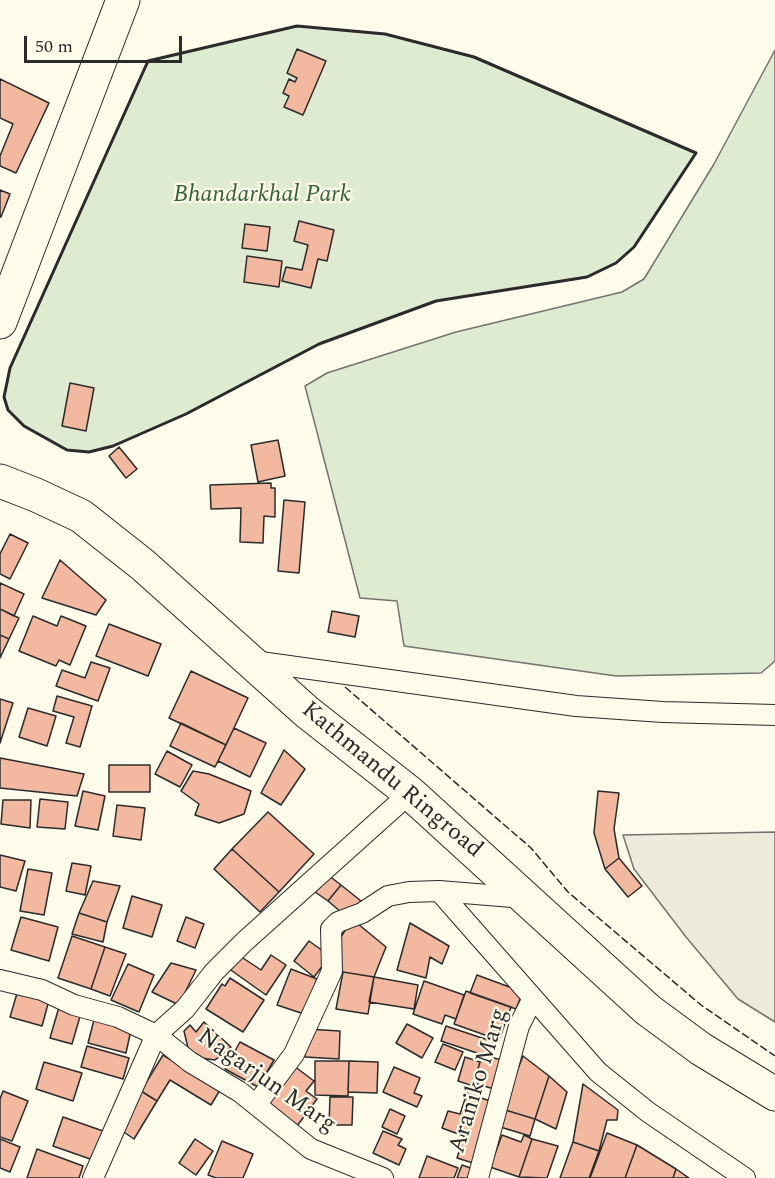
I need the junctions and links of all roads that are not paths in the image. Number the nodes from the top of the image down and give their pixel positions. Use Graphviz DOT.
graph roads {
  1 [pos="123,0"];
  2 [pos="0,322"];
  3 [pos="0,481"];
  4 [pos="246,660"];
  5 [pos="775,715"];
  6 [pos="410,793"];
  7 [pos="439,891"];
  8 [pos="527,899"];
  9 [pos="0,980"];
  10 [pos="532,1000"];
  11 [pos="156,1035"];
  12 [pos="775,1094"];
  13 [pos="256,1105"];
  14 [pos="93,1178"];
  15 [pos="383,1178"];
  16 [pos="478,1178"];
  17 [pos="745,1178"];
  1 -- 2 [label="highway"];
  3 -- 4 [label="highway, Kathmandu Ringroad"];
  4 -- 5 [label="street"];
  4 -- 6 [label="highway, Kathmandu Ringroad"];
  6 -- 8 [label="highway, Kathmandu Ringroad"];
  6 -- 11 [label="street"];
  7 -- 8 [label="street"];
  7 -- 10 [label="street"];
  7 -- 13 [label="street"];
  8 -- 12 [label="highway, Kathmandu Ringroad"];
  9 -- 11 [label="street, Nagarjun Marg"];
  10 -- 16 [label="street, Araniko Marg"];
  10 -- 17 [label="street"];
  11 -- 13 [label="street, Nagarjun Marg"];
  11 -- 14 [label="street"];
  13 -- 15 [label="street, Nagarjun Marg"];
}
